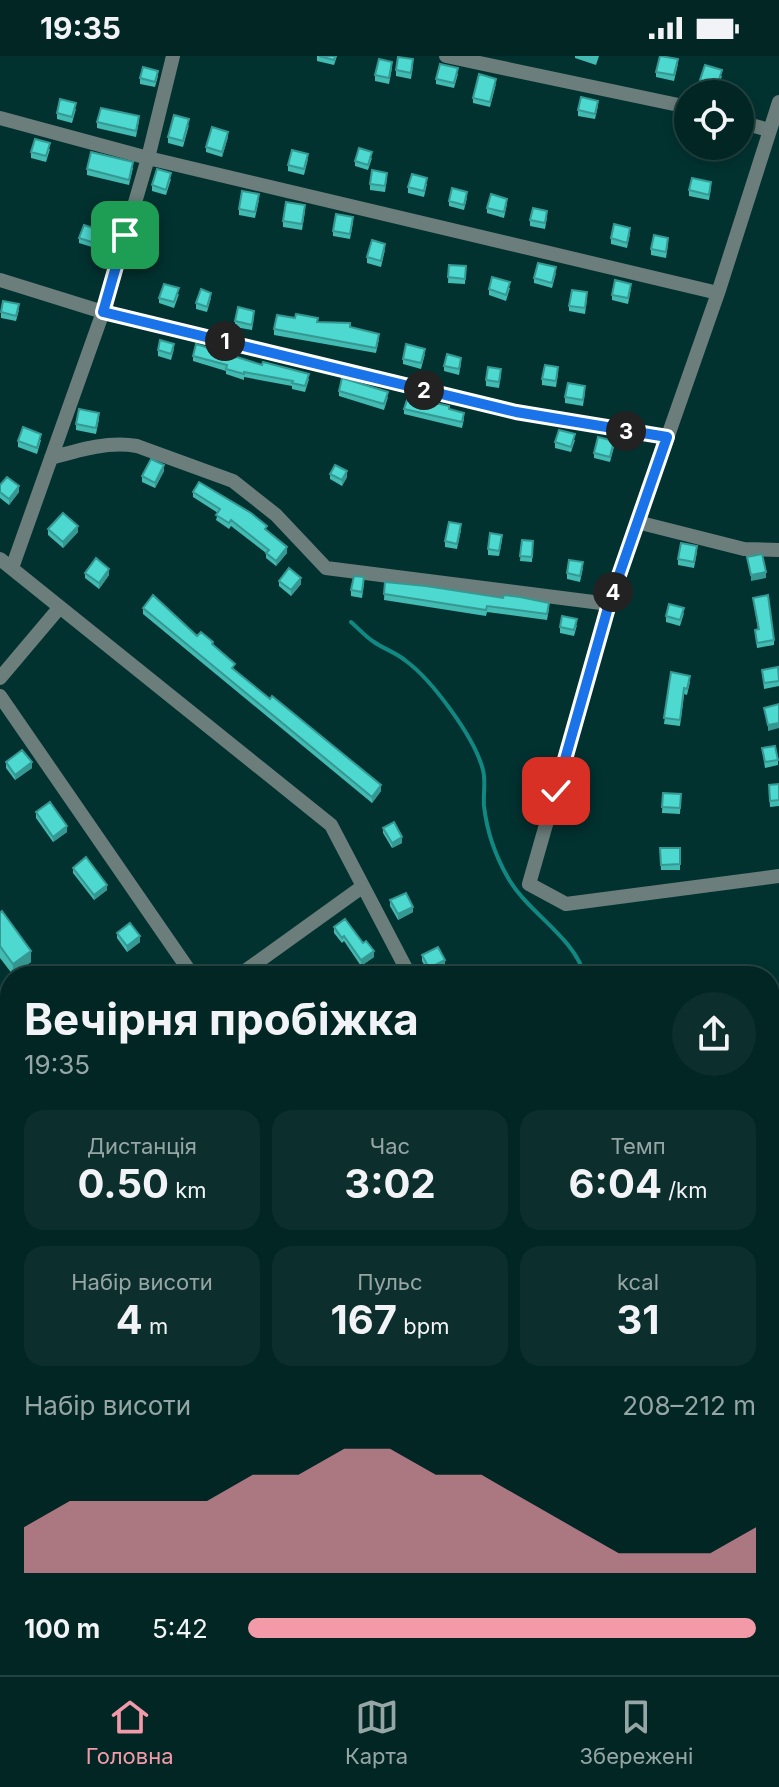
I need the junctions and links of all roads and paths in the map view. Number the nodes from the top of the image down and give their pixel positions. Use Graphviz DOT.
graph roads {
  1 [pos="173,56"];
  2 [pos="446,56"];
  3 [pos="779,102"];
  4 [pos="674,104"];
  5 [pos="0,118"];
  6 [pos="754,126"];
  7 [pos="769,130"];
  8 [pos="148,158"];
  9 [pos="0,280"];
  10 [pos="718,293"];
  11 [pos="103,312"];
  12 [pos="667,437"];
  13 [pos="51,458"];
  14 [pos="637,522"];
  15 [pos="779,550"];
  16 [pos="6,564"];
  17 [pos="609,604"];
  18 [pos="60,607"];
  19 [pos="0,678"];
  20 [pos="0,696"];
  21 [pos="779,876"];
  22 [pos="362,887"];
  23 [pos="186,966"];
  24 [pos="252,966"];
  25 [pos="405,966"];
  1 -- 8 [label="street"];
  2 -- 4 [label="street"];
  3 -- 7 [label="street"];
  5 -- 8 [label="street"];
  6 -- 7 [label="street"];
  7 -- 10 [label="street"];
  8 -- 10 [label="street"];
  8 -- 11 [label="street"];
  9 -- 11 [label="street"];
  10 -- 12 [label="street"];
  11 -- 12 [label="street"];
  11 -- 13 [label="street"];
  12 -- 14 [label="street"];
  13 -- 16 [label="street"];
  13 -- 17 [label="street"];
  14 -- 15 [label="street"];
  14 -- 17 [label="street"];
  16 -- 18 [label="street"];
  17 -- 21 [label="street"];
  18 -- 19 [label="street"];
  18 -- 22 [label="street"];
  20 -- 23 [label="street"];
  22 -- 24 [label="street"];
  22 -- 25 [label="street"];
}
